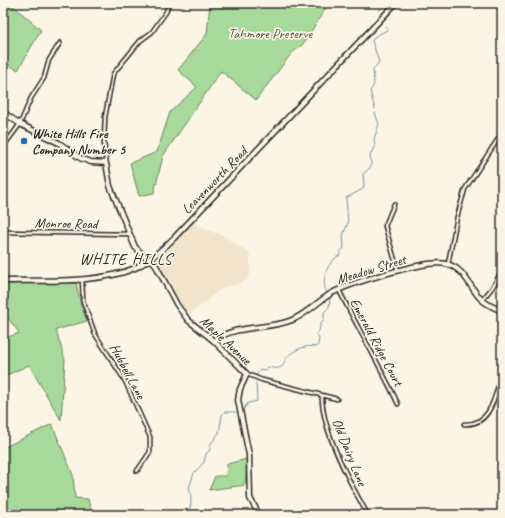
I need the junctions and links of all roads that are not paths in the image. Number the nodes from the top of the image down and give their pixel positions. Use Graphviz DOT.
graph roads {
  1 [pos="169,3"];
  2 [pos="396,3"];
  3 [pos="60,43"];
  4 [pos="3,112"];
  5 [pos="20,124"];
  6 [pos="502,133"];
  7 [pos="3,147"];
  8 [pos="106,163"];
  9 [pos="394,204"];
  10 [pos="3,232"];
  11 [pos="128,234"];
  12 [pos="151,259"];
  13 [pos="448,264"];
  14 [pos="502,271"];
  15 [pos="398,272"];
  16 [pos="82,278"];
  17 [pos="3,281"];
  18 [pos="339,290"];
  19 [pos="482,300"];
  20 [pos="502,311"];
  21 [pos="214,341"];
  22 [pos="502,373"];
  23 [pos="247,374"];
  24 [pos="322,395"];
  25 [pos="337,399"];
  26 [pos="398,404"];
  27 [pos="464,424"];
  28 [pos="137,471"];
  29 [pos="258,515"];
  30 [pos="368,515"];
  1 -- 8 [label="street"];
  2 -- 12 [label="main road, Leavenworth Road"];
  3 -- 5 [label="street"];
  4 -- 5 [label="main road"];
  5 -- 7 [label="street"];
  5 -- 8 [label="main road"];
  6 -- 13 [label="street"];
  8 -- 11 [label="main road"];
  9 -- 15 [label="street"];
  10 -- 11 [label="street, Monroe Road"];
  11 -- 12 [label="main road"];
  12 -- 16 [label="main road, Leavenworth Road"];
  12 -- 21 [label="main road, Maple Avenue"];
  13 -- 15 [label="main road, Meadow Street"];
  13 -- 19 [label="main road"];
  14 -- 19 [label="street"];
  15 -- 18 [label="main road, Meadow Street"];
  16 -- 17 [label="main road, Leavenworth Road"];
  16 -- 28 [label="street, Hubbell Lane"];
  18 -- 21 [label="main road, Meadow Street"];
  18 -- 26 [label="street, Emerald Ridge Court"];
  19 -- 20 [label="main road"];
  21 -- 23 [label="main road, Maple Avenue"];
  22 -- 27 [label="street"];
  23 -- 24 [label="street"];
  23 -- 29 [label="main road, Maple Avenue"];
  24 -- 25 [label="street"];
  24 -- 30 [label="street, Old Dairy Lane"];
}
